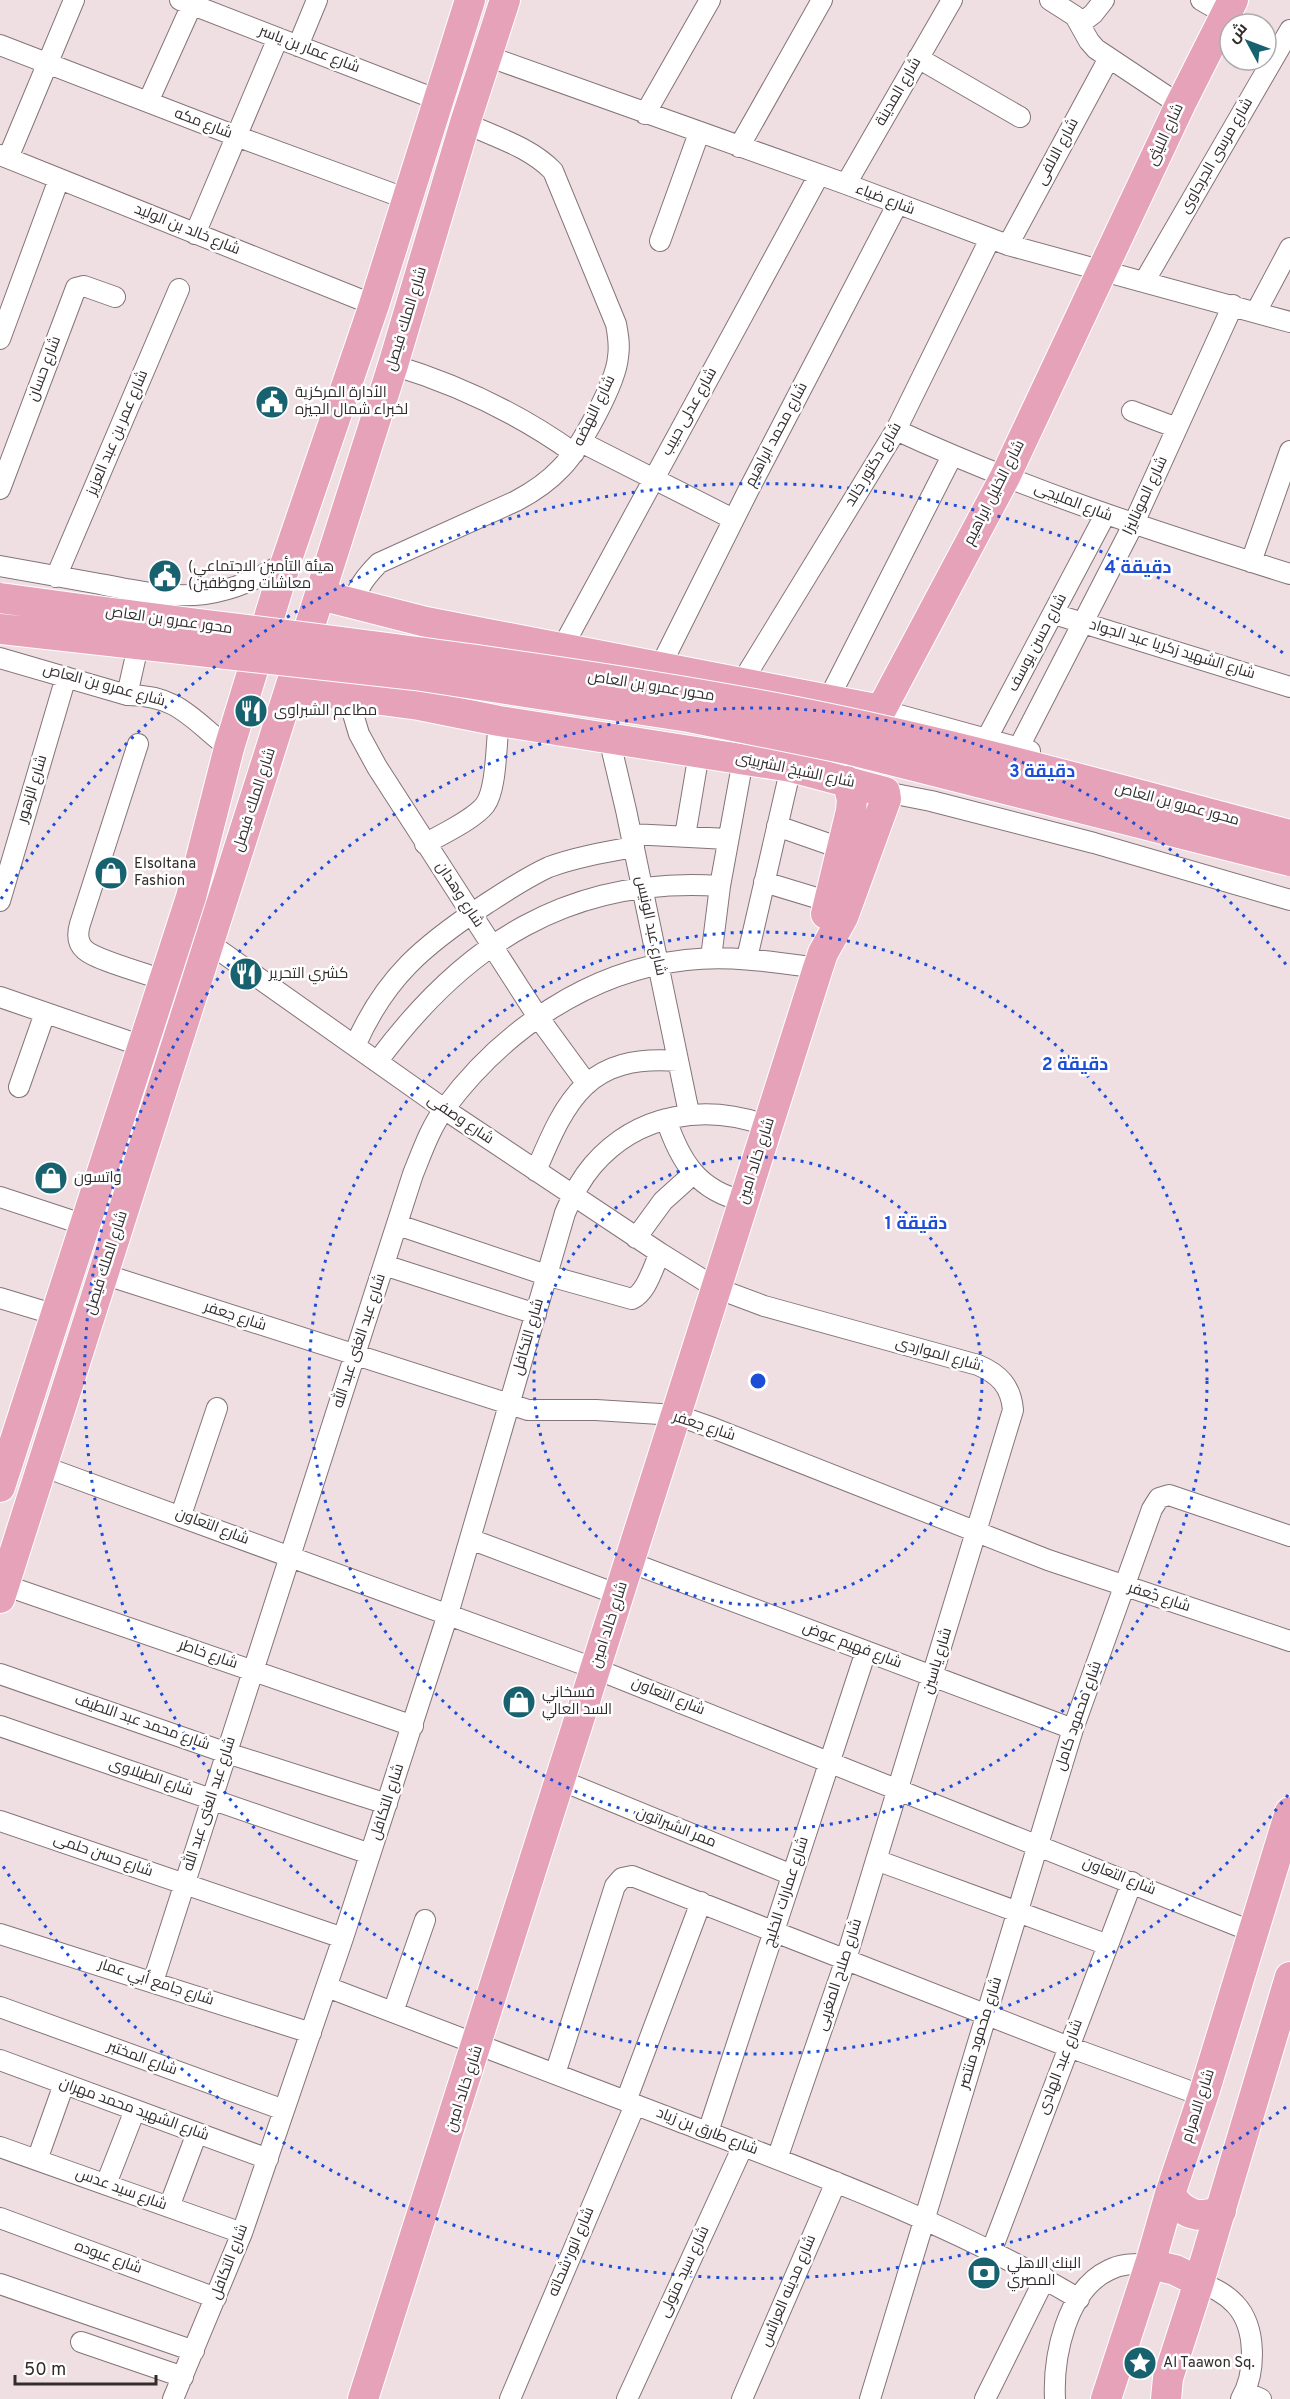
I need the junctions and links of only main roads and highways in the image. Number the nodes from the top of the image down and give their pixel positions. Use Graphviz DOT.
graph roads {
  1 [pos="470,0"];
  2 [pos="505,0"];
  3 [pos="1220,5"];
  4 [pos="1101,272"];
  5 [pos="320,595"];
  6 [pos="0,598"];
  7 [pos="426,622"];
  8 [pos="0,629"];
  9 [pos="290,688"];
  10 [pos="419,705"];
  11 [pos="847,781"];
  12 [pos="885,792"];
  13 [pos="1290,835"];
  14 [pos="1290,861"];
  15 [pos="191,897"];
  16 [pos="221,905"];
  17 [pos="178,937"];
  18 [pos="209,943"];
  19 [pos="821,961"];
  20 [pos="0,1487"];
  21 [pos="2,1592"];
  22 [pos="1290,1812"];
  23 [pos="1290,1977"];
  24 [pos="1170,2194"];
  25 [pos="1221,2211"];
  26 [pos="1150,2264"];
  27 [pos="1199,2282"];
  28 [pos="363,2399"];
  29 [pos="1106,2399"];
  30 [pos="1166,2399"];
  1 -- 15 [label="main road"];
  2 -- 5 [label="main road, شارع الملك فيصل"];
  3 -- 4 [label="main road, شارع الليثى"];
  4 -- 7 [label="main road, شارع الخليل ابراهيم"];
  5 -- 7 [label="main road"];
  5 -- 9 [label="main road, شارع الملك فيصل"];
  6 -- 13 [label="main road, محور عمرو بن العاص, bridge"];
  7 -- 10 [label="main road"];
  8 -- 14 [label="main road, محور عمرو بن العاص, bridge"];
  9 -- 10 [label="main road, شارع الشيخ الشربينى"];
  9 -- 16 [label="main road, شارع الملك فيصل"];
  10 -- 11 [label="main road, شارع الشيخ الشربينى"];
  11 -- 12 [label="main road, شارع الشيخ الشربينى"];
  11 -- 19 [label="main road, شارع خالد امين"];
  12 -- 19 [label="main road, شارع خالد امين"];
  15 -- 16 [label="main road"];
  15 -- 17 [label="main road"];
  16 -- 18 [label="main road, شارع الملك فيصل"];
  17 -- 18 [label="main road"];
  17 -- 20 [label="main road"];
  18 -- 21 [label="main road, شارع الملك فيصل"];
  19 -- 28 [label="main road, شارع خالد امين"];
  22 -- 24 [label="main road, شارع الاهرام"];
  23 -- 25 [label="main road"];
  24 -- 25 [label="main road"];
  24 -- 26 [label="main road, شارع الاهرام"];
  25 -- 27 [label="main road"];
  26 -- 27 [label="main road"];
  26 -- 29 [label="main road, شارع الاهرام"];
  27 -- 30 [label="main road"];
}
